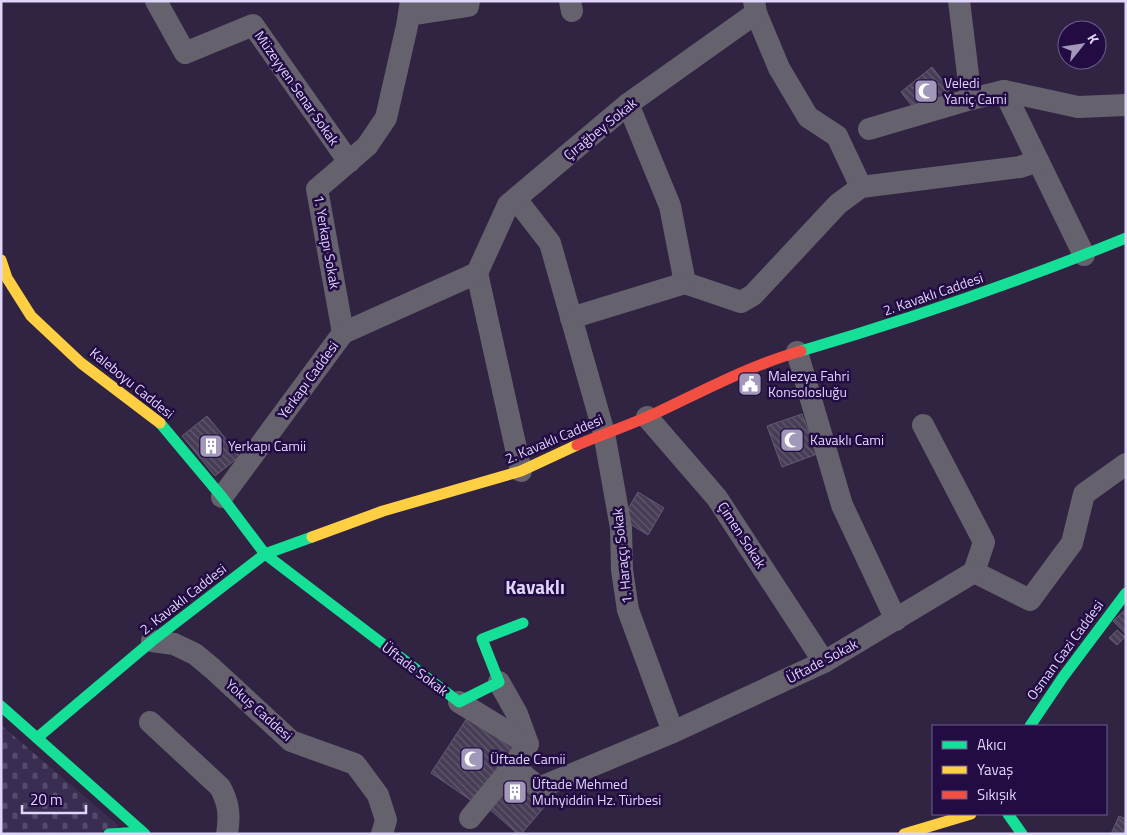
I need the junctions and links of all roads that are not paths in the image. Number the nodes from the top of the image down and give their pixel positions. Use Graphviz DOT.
graph roads {
  1 [pos="156,1"];
  2 [pos="469,1"];
  3 [pos="961,2"];
  4 [pos="755,7"];
  5 [pos="410,8"];
  6 [pos="1004,91"];
  7 [pos="971,99"];
  8 [pos="628,104"];
  9 [pos="1126,106"];
  10 [pos="869,129"];
  11 [pos="1038,161"];
  12 [pos="349,162"];
  13 [pos="861,187"];
  14 [pos="516,199"];
  15 [pos="1126,238"];
  16 [pos="1084,255"];
  17 [pos="1,260"];
  18 [pos="477,273"];
  19 [pos="685,283"];
  20 [pos="571,318"];
  21 [pos="343,333"];
  22 [pos="797,352"];
  23 [pos="647,417"];
  24 [pos="923,425"];
  25 [pos="604,433"];
  26 [pos="1126,464"];
  27 [pos="521,471"];
  28 [pos="222,497"];
  29 [pos="265,554"];
  30 [pos="974,572"];
  31 [pos="1126,593"];
  32 [pos="896,620"];
  33 [pos="523,623"];
  34 [pos="152,641"];
  35 [pos="824,662"];
  36 [pos="499,682"];
  37 [pos="459,702"];
  38 [pos="1,706"];
  39 [pos="150,722"];
  40 [pos="1031,725"];
  41 [pos="673,732"];
  42 [pos="37,738"];
  43 [pos="528,744"];
  44 [pos="513,766"];
  45 [pos="969,815"];
  46 [pos="1009,815"];
  47 [pos="470,818"];
  48 [pos="142,833"];
  49 [pos="109,834"];
  50 [pos="227,834"];
  51 [pos="382,834"];
  52 [pos="904,834"];
  53 [pos="1022,834"];
  1 -- 12 [label="street, Müzeyyen Senar Sokak"];
  2 -- 5 [label="street"];
  3 -- 7 [label="street"];
  4 -- 8 [label="street, Çırağbey Sokak"];
  4 -- 13 [label="street"];
  5 -- 12 [label="street, 1. Yerkapı Sokak"];
  6 -- 7 [label="street"];
  6 -- 9 [label="street"];
  6 -- 11 [label="street"];
  7 -- 10 [label="street"];
  8 -- 14 [label="street, Çırağbey Sokak"];
  8 -- 19 [label="street"];
  11 -- 13 [label="street"];
  11 -- 16 [label="street"];
  12 -- 21 [label="street, 1. Yerkapı Sokak"];
  13 -- 19 [label="street"];
  14 -- 18 [label="street, Çırağbey Sokak"];
  14 -- 20 [label="street, 1. Haraççı Sokak"];
  15 -- 16 [label="street, 2. Kavaklı Caddesi"];
  16 -- 22 [label="street, 2. Kavaklı Caddesi"];
  17 -- 28 [label="street, Kaleboyu Caddesi"];
  18 -- 21 [label="street, Yerkapı Caddesi"];
  18 -- 27 [label="street"];
  19 -- 20 [label="street"];
  20 -- 25 [label="street, 1. Haraççı Sokak"];
  21 -- 28 [label="street, Yerkapı Caddesi"];
  22 -- 23 [label="street, 2. Kavaklı Caddesi"];
  22 -- 32 [label="street"];
  23 -- 25 [label="street, 2. Kavaklı Caddesi"];
  23 -- 35 [label="street, Çimen Sokak"];
  24 -- 30 [label="street"];
  25 -- 27 [label="street, 2. Kavaklı Caddesi"];
  25 -- 41 [label="street, 1. Haraççı Sokak"];
  26 -- 30 [label="street"];
  27 -- 29 [label="street, 2. Kavaklı Caddesi"];
  28 -- 29 [label="street, Kaleboyu Caddesi"];
  29 -- 34 [label="street, 2. Kavaklı Caddesi"];
  29 -- 37 [label="street, Üftade Sokak"];
  30 -- 32 [label="street, Üftade Sokak"];
  31 -- 40 [label="street, Osman Gazi Caddesi"];
  32 -- 35 [label="street, Üftade Sokak"];
  33 -- 36 [label="street"];
  34 -- 42 [label="street, 2. Kavaklı Caddesi"];
  34 -- 51 [label="street, Yokuş Caddesi"];
  35 -- 41 [label="street, Üftade Sokak"];
  36 -- 37 [label="street, Üftade Sokak"];
  36 -- 43 [label="street"];
  37 -- 43 [label="street"];
  38 -- 42 [label="street"];
  39 -- 50 [label="street"];
  41 -- 44 [label="street, Üftade Sokak"];
  42 -- 48 [label="street"];
  43 -- 44 [label="street"];
  44 -- 47 [label="street"];
  45 -- 52 [label="street"];
  46 -- 53 [label="street"];
  48 -- 49 [label="street"];
}
